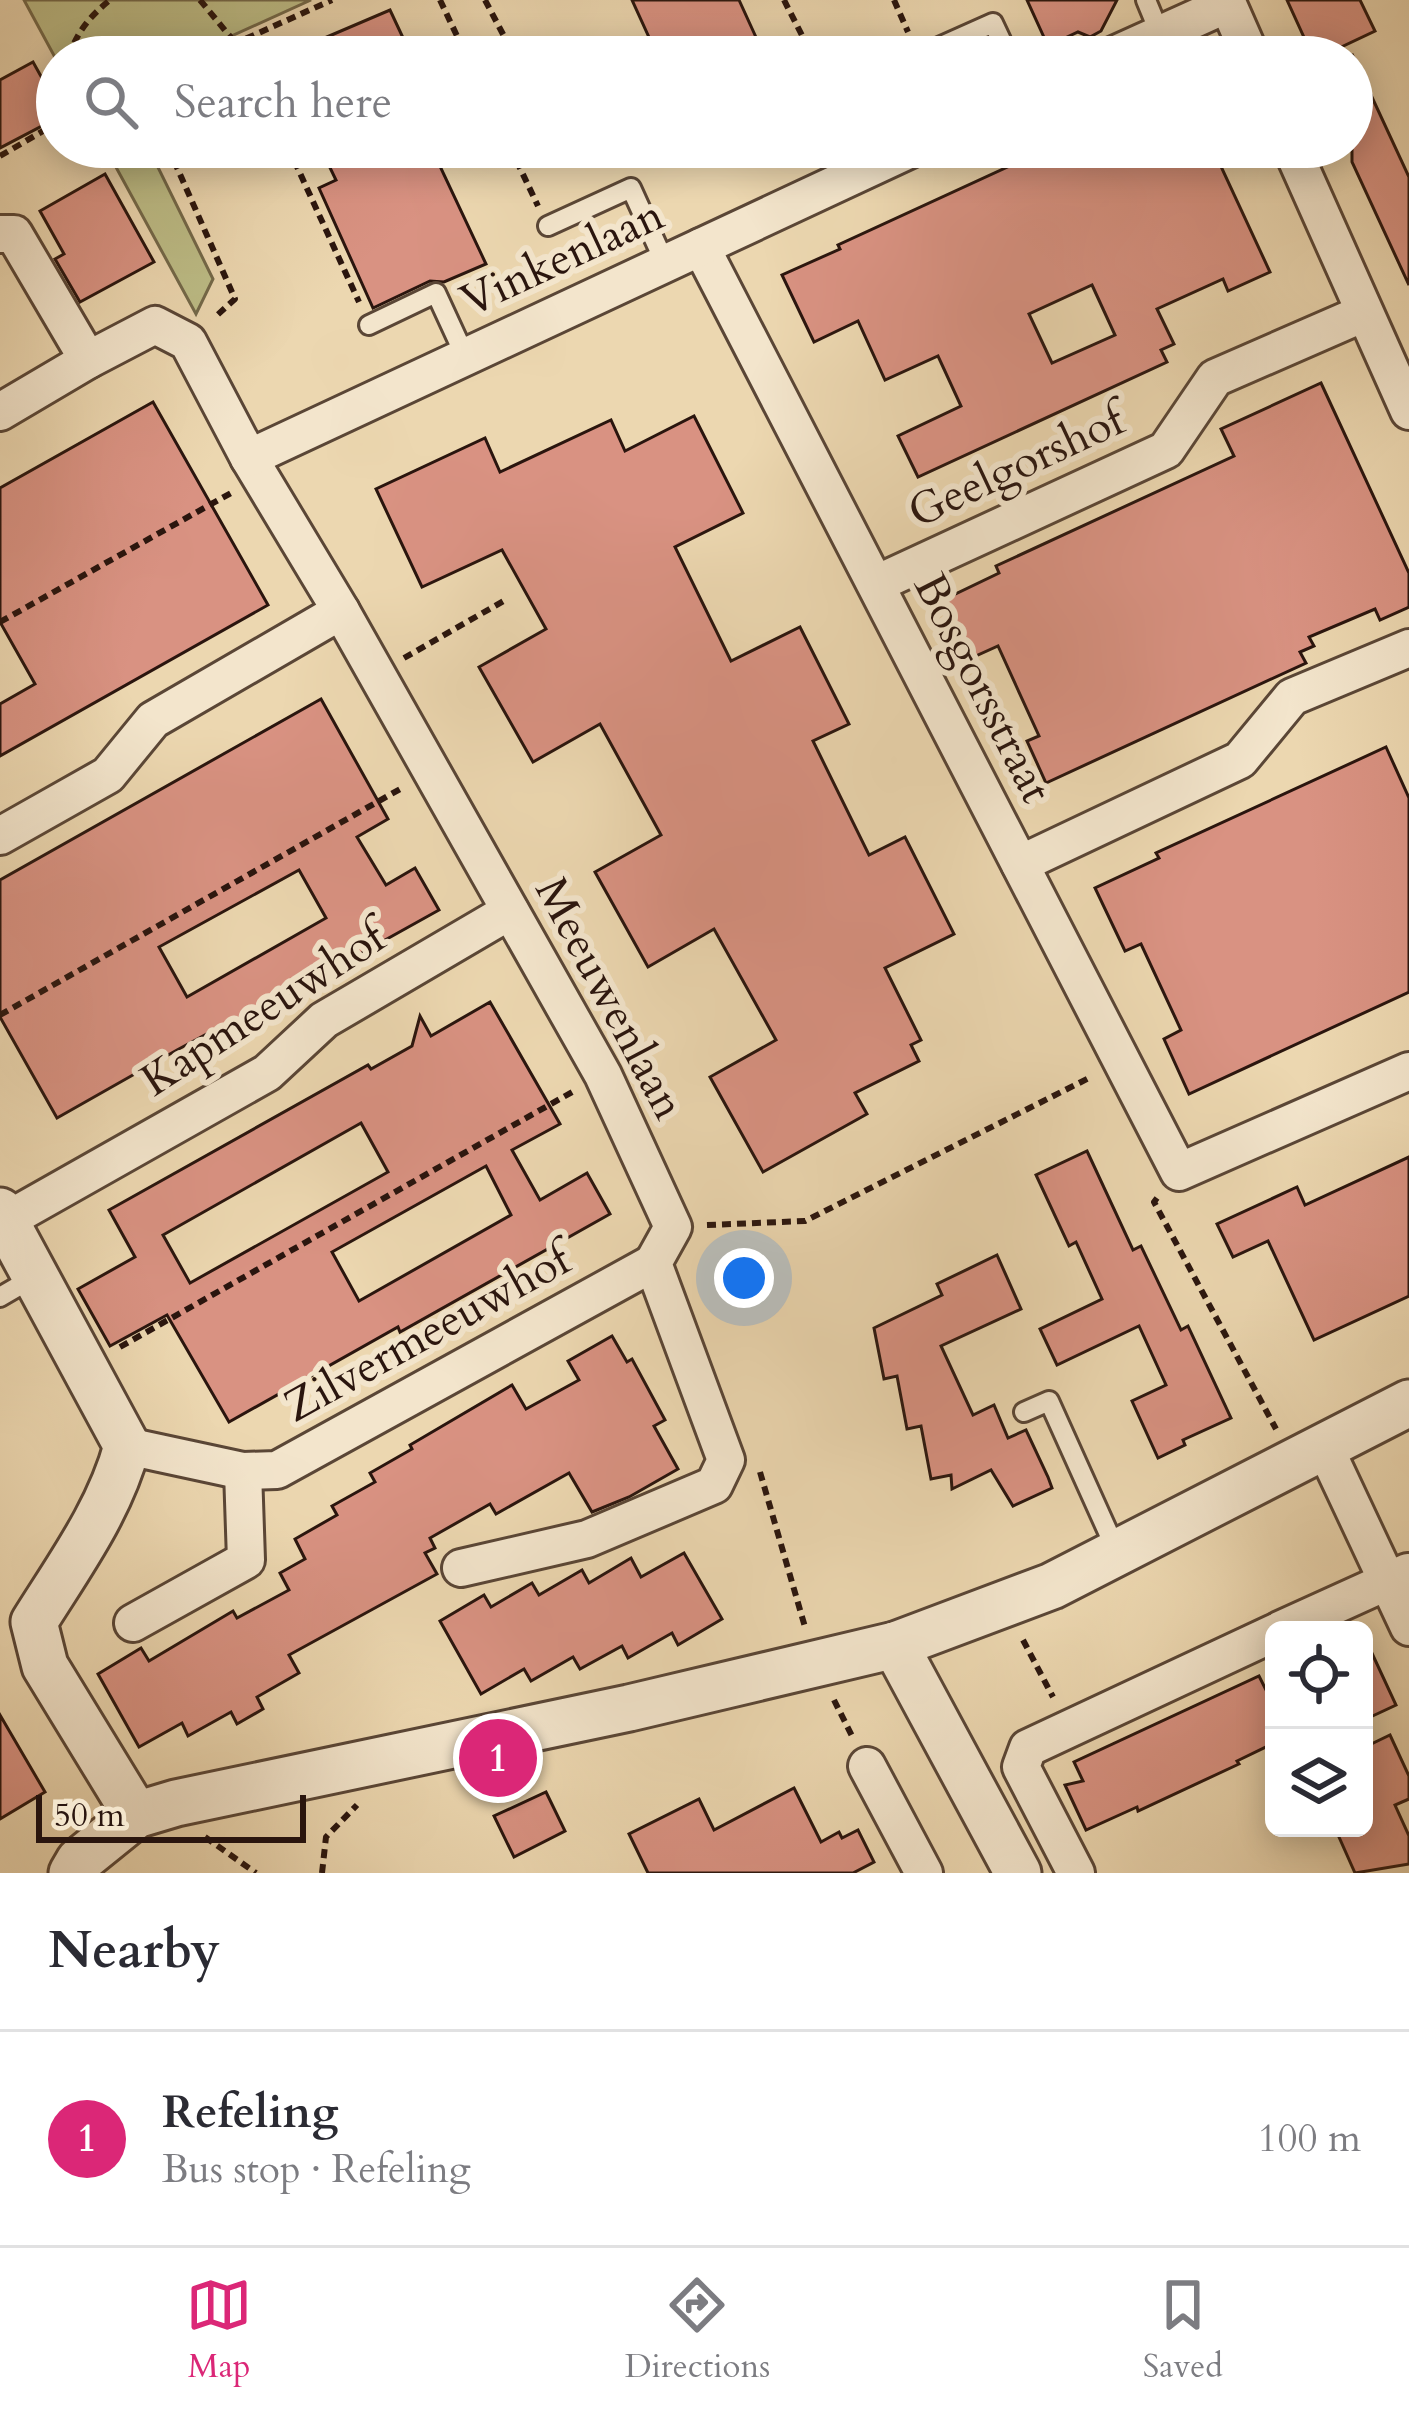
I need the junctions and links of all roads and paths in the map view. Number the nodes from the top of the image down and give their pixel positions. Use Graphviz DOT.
graph roads {
  1 [pos="110,0"];
  2 [pos="200,0"];
  3 [pos="332,0"];
  4 [pos="440,0"];
  5 [pos="485,0"];
  6 [pos="784,0"];
  7 [pos="1146,0"];
  8 [pos="1226,2"];
  9 [pos="1160,34"];
  10 [pos="77,36"];
  11 [pos="231,36"];
  12 [pos="252,36"];
  13 [pos="457,36"];
  14 [pos="504,36"];
  15 [pos="802,36"];
  16 [pos="964,36"];
  17 [pos="999,36"];
  18 [pos="1156,36"];
  19 [pos="1241,36"];
  20 [pos="36,135"];
  21 [pos="0,156"];
  22 [pos="177,168"];
  23 [pos="298,168"];
  24 [pos="833,168"];
  25 [pos="1300,168"];
  26 [pos="548,226"];
  27 [pos="0,234"];
  28 [pos="701,247"];
  29 [pos="665,263"];
  30 [pos="1364,313"];
  31 [pos="369,325"];
  32 [pos="188,342"];
  33 [pos="465,356"];
  34 [pos="88,360"];
  35 [pos="1409,411"];
  36 [pos="0,412"];
  37 [pos="254,467"];
  38 [pos="876,584"];
  39 [pos="507,599"];
  40 [pos="341,611"];
  41 [pos="0,622"];
  42 [pos="1409,648"];
  43 [pos="375,674"];
  44 [pos="431,771"];
  45 [pos="0,836"];
  46 [pos="1020,864"];
  47 [pos="510,911"];
  48 [pos="0,1015"];
  49 [pos="1121,1061"];
  50 [pos="1409,1071"];
  51 [pos="603,1075"];
  52 [pos="1179,1172"];
  53 [pos="3,1216"];
  54 [pos="673,1227"];
  55 [pos="653,1263"];
  56 [pos="18,1287"];
  57 [pos="85,1367"];
  58 [pos="1409,1402"];
  59 [pos="1024,1412"];
  60 [pos="127,1446"];
  61 [pos="1309,1454"];
  62 [pos="243,1471"];
  63 [pos="1118,1552"];
  64 [pos="461,1568"];
  65 [pos="1398,1576"];
  66 [pos="1005,1604"];
  67 [pos="1299,1621"];
  68 [pos="133,1623"];
  69 [pos="1409,1627"];
  70 [pos="1265,1637"];
  71 [pos="895,1645"];
  72 [pos="816,1666"];
  73 [pos="1068,1727"];
  74 [pos="389,1759"];
  75 [pos="867,1766"];
  76 [pos="156,1809"];
  77 [pos="72,1873"];
  78 [pos="256,1873"];
  79 [pos="322,1873"];
  80 [pos="924,1873"];
  81 [pos="1018,1873"];
  82 [pos="1076,1873"];
  1 -- 10 [label="path"];
  2 -- 11 [label="path"];
  3 -- 12 [label="path"];
  4 -- 13 [label="path"];
  5 -- 14 [label="path"];
  6 -- 15 [label="path"];
  7 -- 9 [label="lane"];
  8 -- 9 [label="street"];
  8 -- 19 [label="street"];
  9 -- 18 [label="street"];
  16 -- 17 [label="lane"];
  20 -- 21 [label="path"];
  22 -- 32 [label="path"];
  23 -- 31 [label="path"];
  24 -- 28 [label="street, Vinkenlaan"];
  25 -- 30 [label="street"];
  26 -- 29 [label="lane"];
  27 -- 34 [label="street"];
  28 -- 29 [label="street, Vinkenlaan"];
  28 -- 38 [label="street, Bosgorsstraat"];
  29 -- 33 [label="street, Vinkenlaan"];
  30 -- 35 [label="street"];
  30 -- 38 [label="street, Geelgorshof"];
  31 -- 33 [label="lane"];
  32 -- 34 [label="street"];
  32 -- 37 [label="street, Meeuwenlaan"];
  33 -- 37 [label="street, Vinkenlaan"];
  34 -- 36 [label="street"];
  37 -- 40 [label="street, Meeuwenlaan"];
  37 -- 41 [label="path"];
  38 -- 46 [label="street, Bosgorsstraat"];
  39 -- 43 [label="path"];
  40 -- 43 [label="street, Meeuwenlaan"];
  40 -- 45 [label="street"];
  42 -- 46 [label="street"];
  43 -- 44 [label="street, Meeuwenlaan"];
  44 -- 47 [label="street, Meeuwenlaan"];
  44 -- 48 [label="path"];
  46 -- 49 [label="street, Bosgorsstraat"];
  47 -- 51 [label="street, Meeuwenlaan"];
  47 -- 53 [label="street, Kapmeeuwhof"];
  49 -- 52 [label="street, Bosgorsstraat"];
  49 -- 54 [label="path"];
  50 -- 52 [label="street"];
  51 -- 54 [label="street, Meeuwenlaan"];
  51 -- 57 [label="path"];
  52 -- 61 [label="path"];
  53 -- 56 [label="street"];
  54 -- 55 [label="street"];
  55 -- 62 [label="street, Zilvermeeuwhof"];
  55 -- 64 [label="street"];
  56 -- 57 [label="street"];
  57 -- 60 [label="street"];
  58 -- 61 [label="street"];
  59 -- 63 [label="lane"];
  60 -- 62 [label="street, Zilvermeeuwhof"];
  60 -- 76 [label="street"];
  61 -- 63 [label="street"];
  61 -- 65 [label="street"];
  62 -- 68 [label="street"];
  63 -- 66 [label="street"];
  65 -- 67 [label="street"];
  65 -- 69 [label="street"];
  66 -- 71 [label="street"];
  66 -- 73 [label="path"];
  70 -- 73 [label="street"];
  71 -- 72 [label="street"];
  71 -- 81 [label="street"];
  72 -- 74 [label="street"];
  72 -- 75 [label="path"];
  73 -- 82 [label="street"];
  74 -- 76 [label="street"];
  74 -- 79 [label="path"];
  75 -- 80 [label="street"];
  76 -- 77 [label="street"];
  76 -- 78 [label="path"];
}
